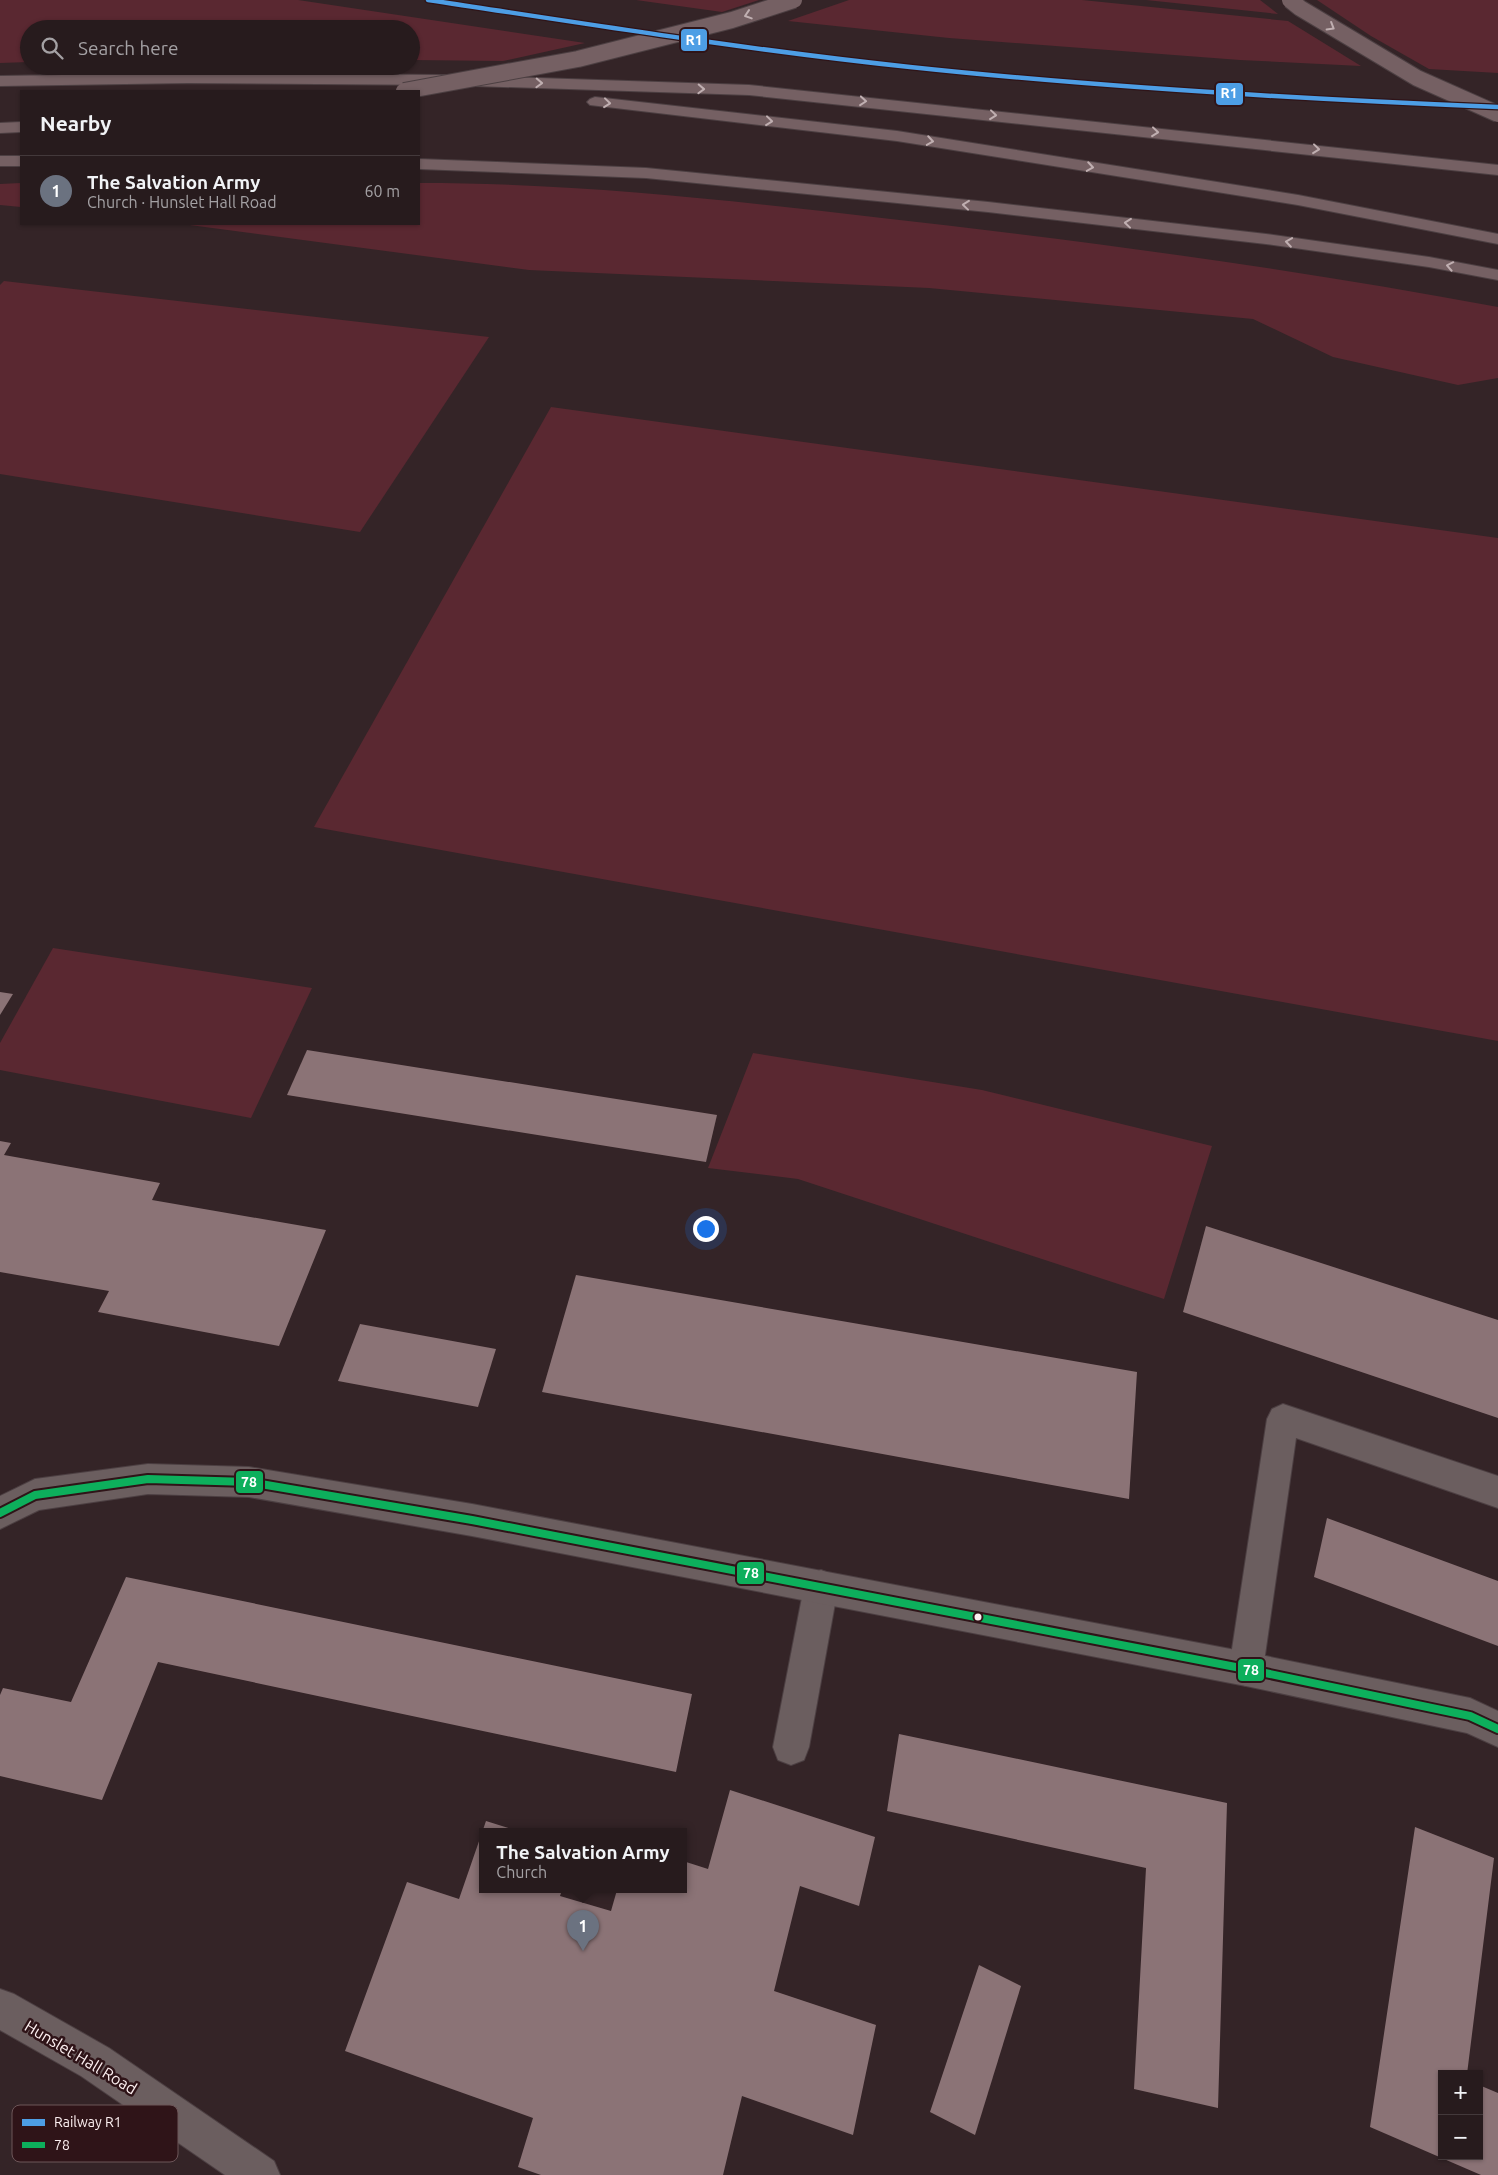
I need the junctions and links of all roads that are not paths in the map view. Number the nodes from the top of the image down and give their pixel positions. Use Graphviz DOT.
graph roads {
  1 [pos="794,0"];
  2 [pos="1290,0"];
  3 [pos="0,81"];
  4 [pos="370,90"];
  5 [pos="409,90"];
  6 [pos="420,92"];
  7 [pos="1498,114"];
  8 [pos="20,127"];
  9 [pos="0,128"];
  10 [pos="20,160"];
  11 [pos="0,161"];
  12 [pos="420,164"];
  13 [pos="1498,170"];
  14 [pos="1498,240"];
  15 [pos="1498,275"];
  16 [pos="1498,1492"];
  17 [pos="0,1513"];
  18 [pos="821,1587"];
  19 [pos="1246,1669"];
  20 [pos="1498,1729"];
  21 [pos="791,1747"];
  22 [pos="0,2008"];
  23 [pos="158,2105"];
  24 [pos="178,2119"];
  25 [pos="260,2175"];
  1 -- 5 [label="highway, one-way, bridge"];
  2 -- 7 [label="highway, one-way, bridge"];
  3 -- 4 [label="highway"];
  3 -- 13 [label="highway, one-way"];
  6 -- 14 [label="highway, one-way"];
  8 -- 9 [label="highway"];
  10 -- 11 [label="highway"];
  15 -- 12 [label="highway, one-way"];
  16 -- 19 [label="street"];
  17 -- 18 [label="street"];
  18 -- 19 [label="street"];
  18 -- 21 [label="street"];
  19 -- 20 [label="street"];
  22 -- 23 [label="street, Hunslet Hall Road"];
  24 -- 25 [label="street, Hunslet Hall Road"];
}
